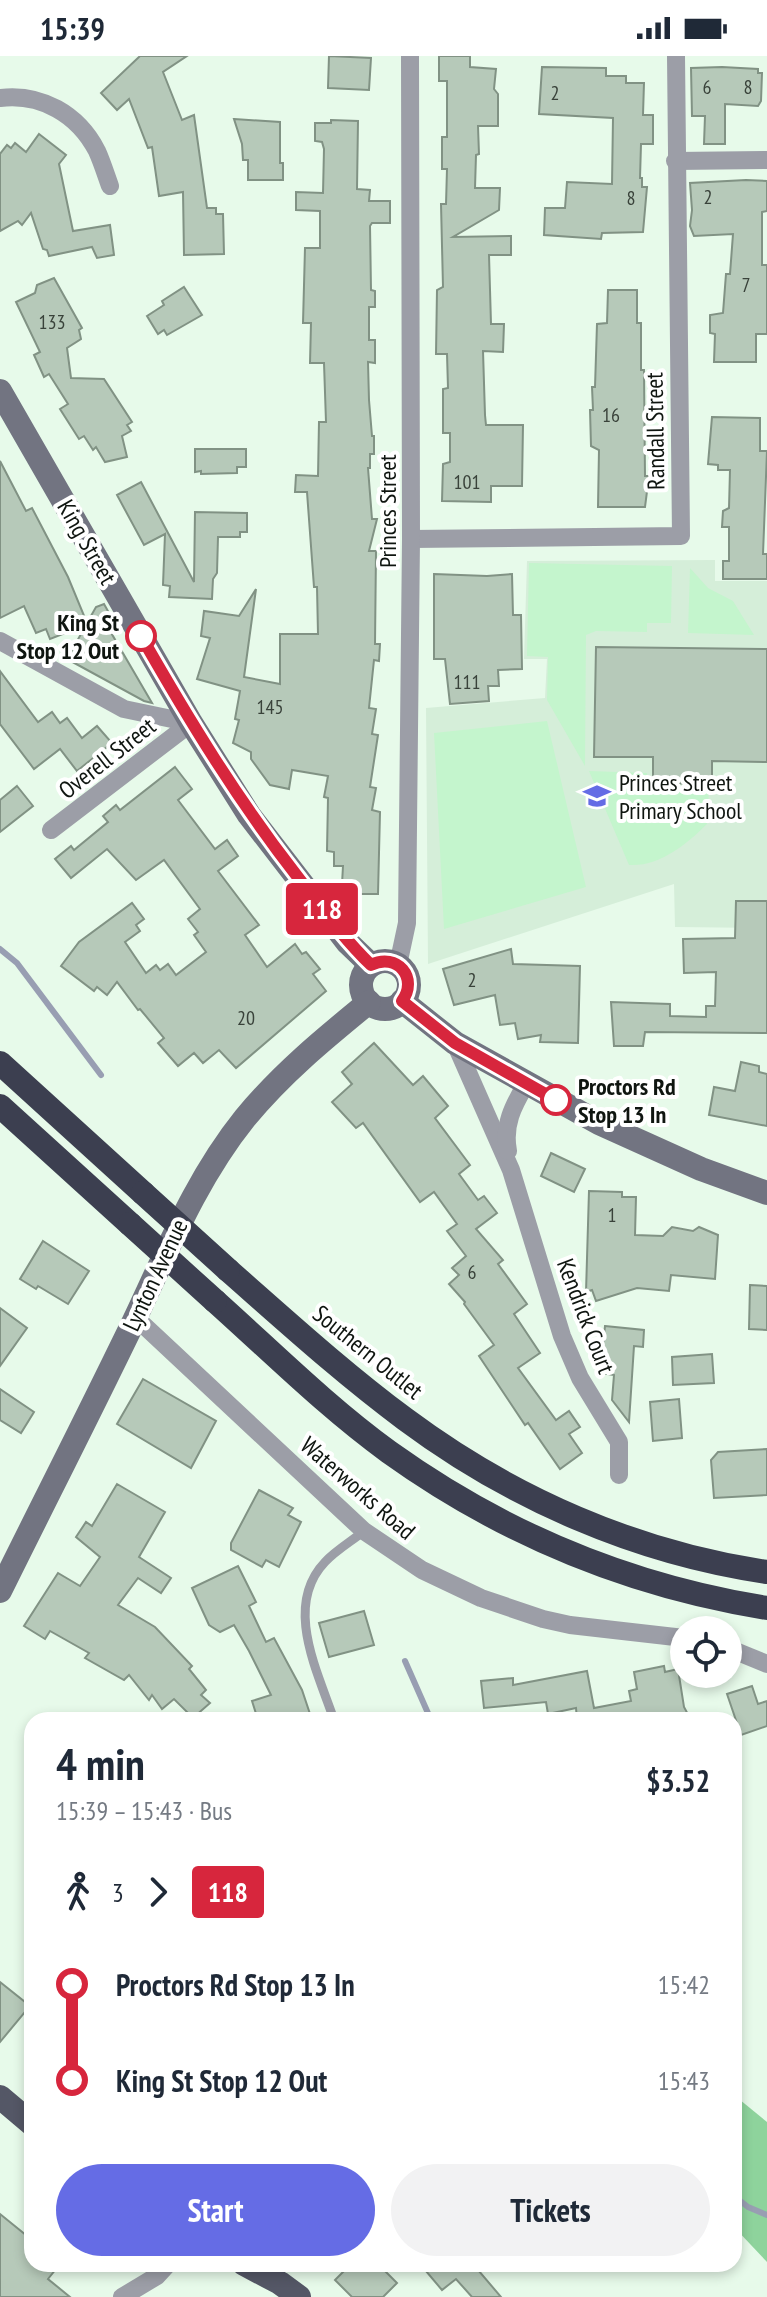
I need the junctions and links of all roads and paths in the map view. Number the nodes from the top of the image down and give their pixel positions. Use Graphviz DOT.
graph roads {
  1 [pos="410,56"];
  2 [pos="676,56"];
  3 [pos="0,98"];
  4 [pos="767,160"];
  5 [pos="675,161"];
  6 [pos="110,186"];
  7 [pos="0,391"];
  8 [pos="411,539"];
  9 [pos="0,641"];
  10 [pos="191,723"];
  11 [pos="51,830"];
  12 [pos="371,965"];
  13 [pos="398,965"];
  14 [pos="402,1001"];
  15 [pos="369,1002"];
  16 [pos="455,1043"];
  17 [pos="0,1063"];
  18 [pos="526,1084"];
  19 [pos="0,1106"];
  20 [pos="511,1170"];
  21 [pos="762,1187"];
  22 [pos="135,1317"];
  23 [pos="619,1475"];
  24 [pos="364,1531"];
  25 [pos="767,1572"];
  26 [pos="0,1591"];
  27 [pos="767,1608"];
  28 [pos="670,1636"];
  29 [pos="742,1654"];
  30 [pos="767,1664"];
  31 [pos="331,1712"];
  32 [pos="0,2097"];
  33 [pos="24,2117"];
  34 [pos="161,2272"];
  35 [pos="259,2272"];
  36 [pos="122,2297"];
  37 [pos="299,2297"];
  1 -- 8 [label="street, Princes Street"];
  2 -- 5 [label="street, Randall Street"];
  3 -- 6 [label="street"];
  4 -- 5 [label="street"];
  5 -- 8 [label="street, Randall Street"];
  7 -- 10 [label="street, King Street"];
  8 -- 13 [label="street, Princes Street"];
  9 -- 10 [label="street"];
  10 -- 11 [label="street, Overell Street"];
  10 -- 12 [label="street, King Street"];
  12 -- 13 [label="street"];
  12 -- 15 [label="street"];
  13 -- 14 [label="street"];
  14 -- 15 [label="street"];
  14 -- 16 [label="street"];
  15 -- 22 [label="street, Lynton Avenue"];
  16 -- 18 [label="street"];
  16 -- 20 [label="street, Kendrick Court"];
  17 -- 25 [label="highway, Southern Outlet, bridge"];
  18 -- 20 [label="street, Kendrick Court"];
  18 -- 21 [label="street"];
  19 -- 27 [label="highway, bridge"];
  20 -- 23 [label="street, Kendrick Court"];
  22 -- 24 [label="street, Waterworks Road"];
  22 -- 26 [label="street, Lynton Avenue"];
  24 -- 28 [label="street, Waterworks Road"];
  24 -- 31 [label="lane"];
  29 -- 30 [label="street"];
  32 -- 33 [label="main road"];
  34 -- 36 [label="street"];
  35 -- 37 [label="main road"];
}
